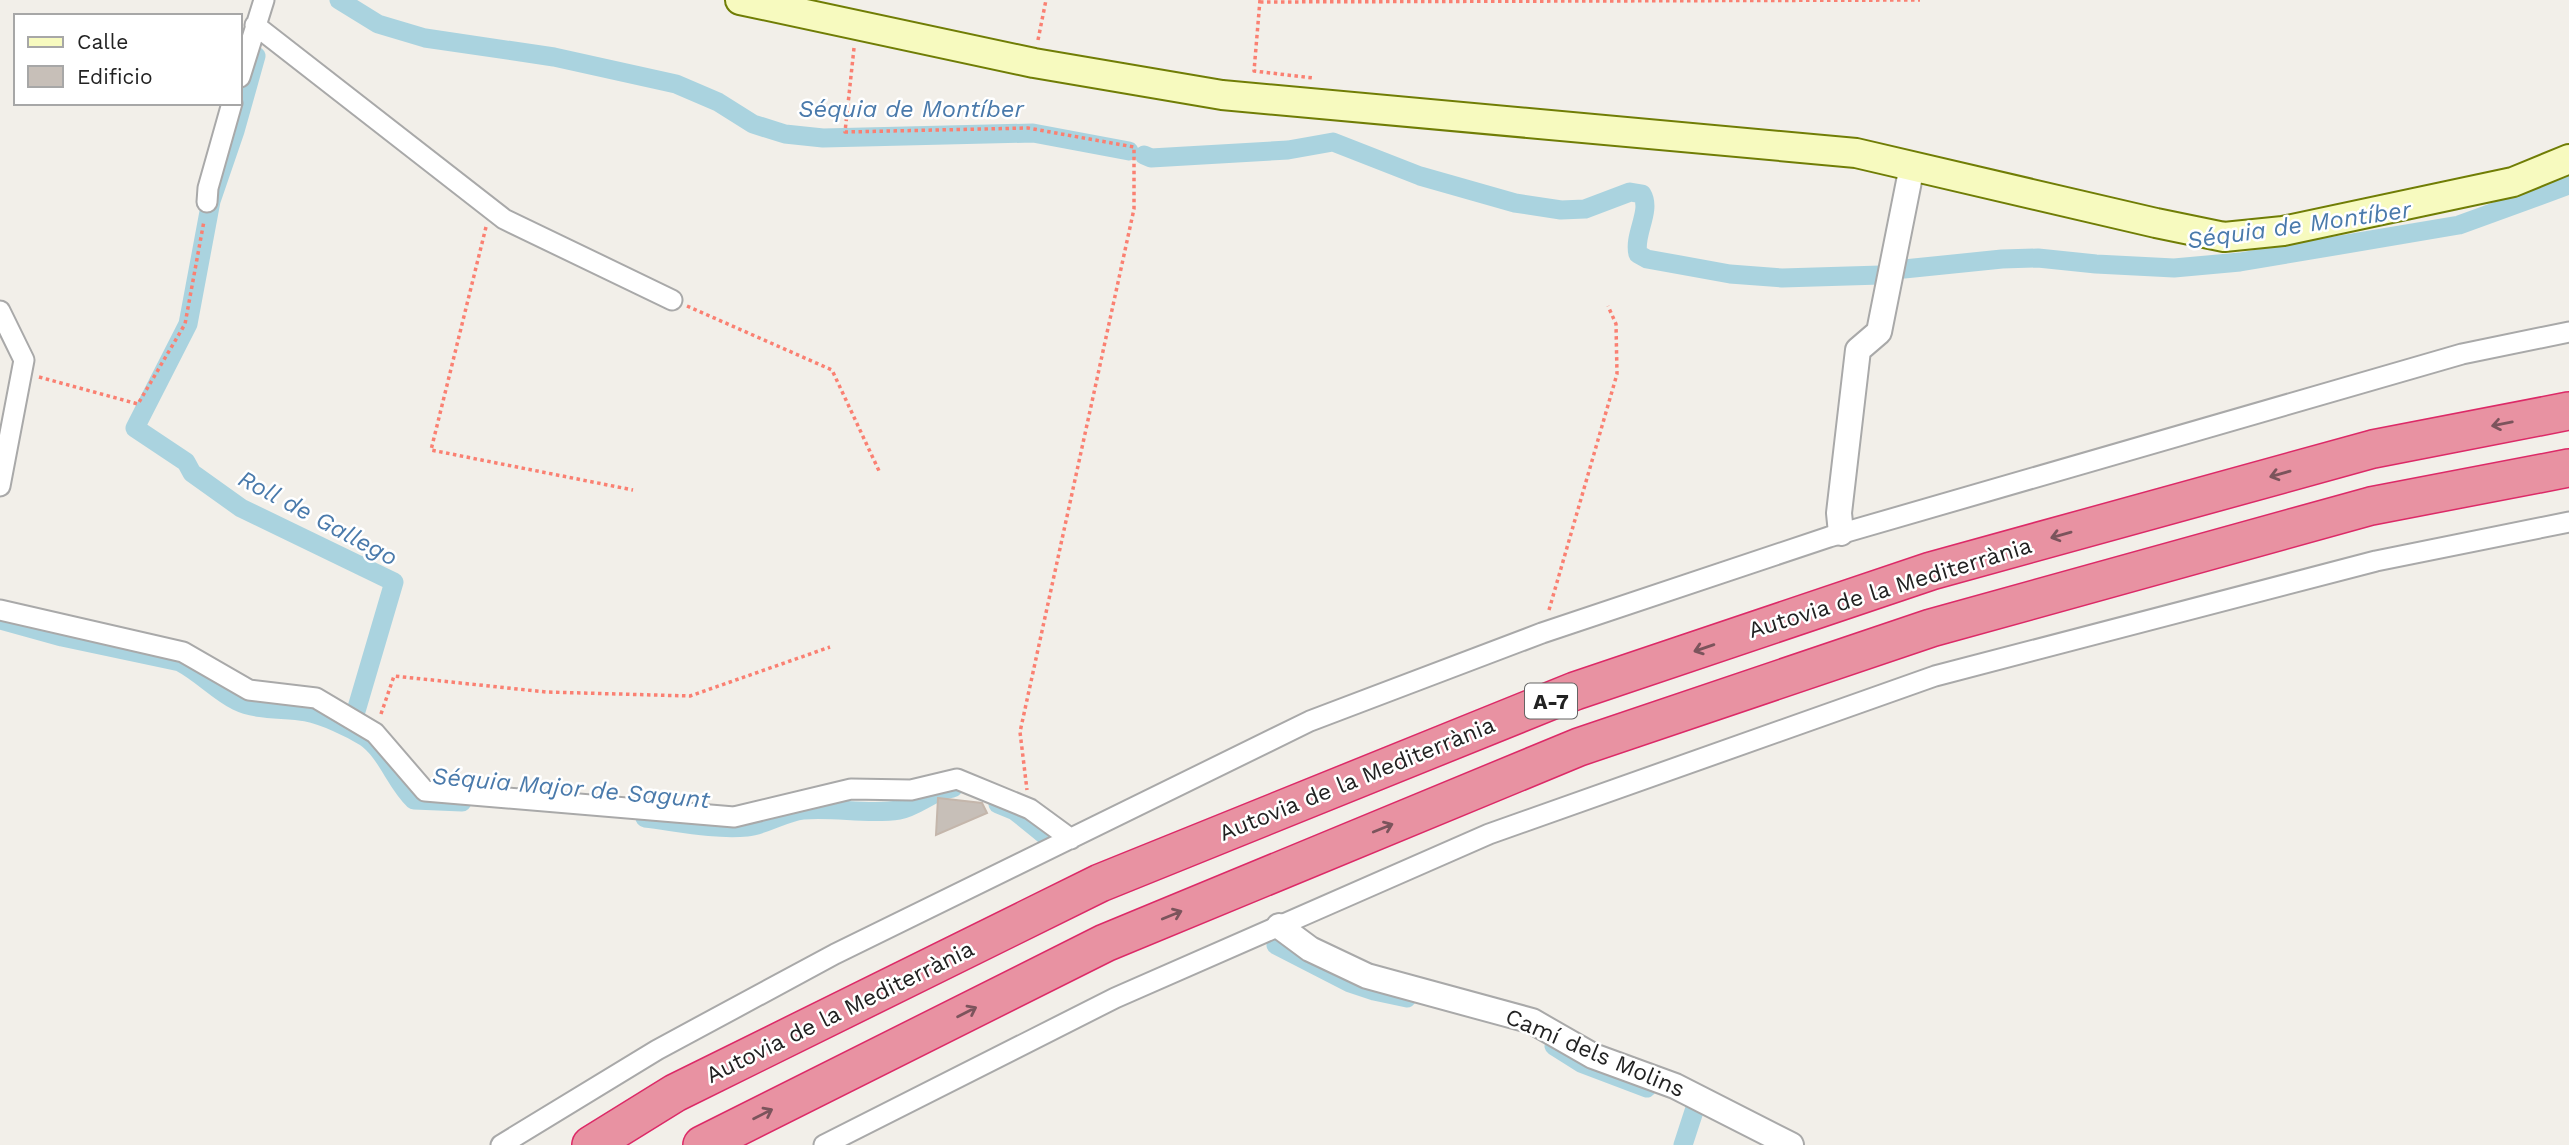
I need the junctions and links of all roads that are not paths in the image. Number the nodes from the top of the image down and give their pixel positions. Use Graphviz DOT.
graph roads {
  1 [pos="264,0"];
  2 [pos="740,0"];
  3 [pos="255,25"];
  4 [pos="242,70"];
  5 [pos="231,105"];
  6 [pos="2569,159"];
  7 [pos="1912,166"];
  8 [pos="207,202"];
  9 [pos="672,300"];
  10 [pos="0,311"];
  11 [pos="2569,332"];
  12 [pos="2569,411"];
  13 [pos="2569,468"];
  14 [pos="0,486"];
  15 [pos="2569,522"];
  16 [pos="1840,533"];
  17 [pos="0,610"];
  18 [pos="1072,839"];
  19 [pos="1279,926"];
  20 [pos="501,1145"];
  21 [pos="591,1145"];
  22 [pos="702,1145"];
  23 [pos="824,1145"];
  24 [pos="1791,1145"];
  1 -- 3 [label="street"];
  2 -- 7 [label="main road"];
  3 -- 4 [label="street"];
  3 -- 9 [label="street"];
  5 -- 8 [label="street"];
  6 -- 7 [label="main road"];
  7 -- 16 [label="street"];
  10 -- 14 [label="street"];
  11 -- 16 [label="street"];
  12 -- 21 [label="highway, Autovia de la Mediterrània / A-7, one-way"];
  22 -- 13 [label="highway, A-7, one-way"];
  15 -- 19 [label="street"];
  16 -- 18 [label="street"];
  17 -- 18 [label="street"];
  18 -- 20 [label="street"];
  19 -- 23 [label="street"];
  19 -- 24 [label="street, Camí dels Molins"];
}
